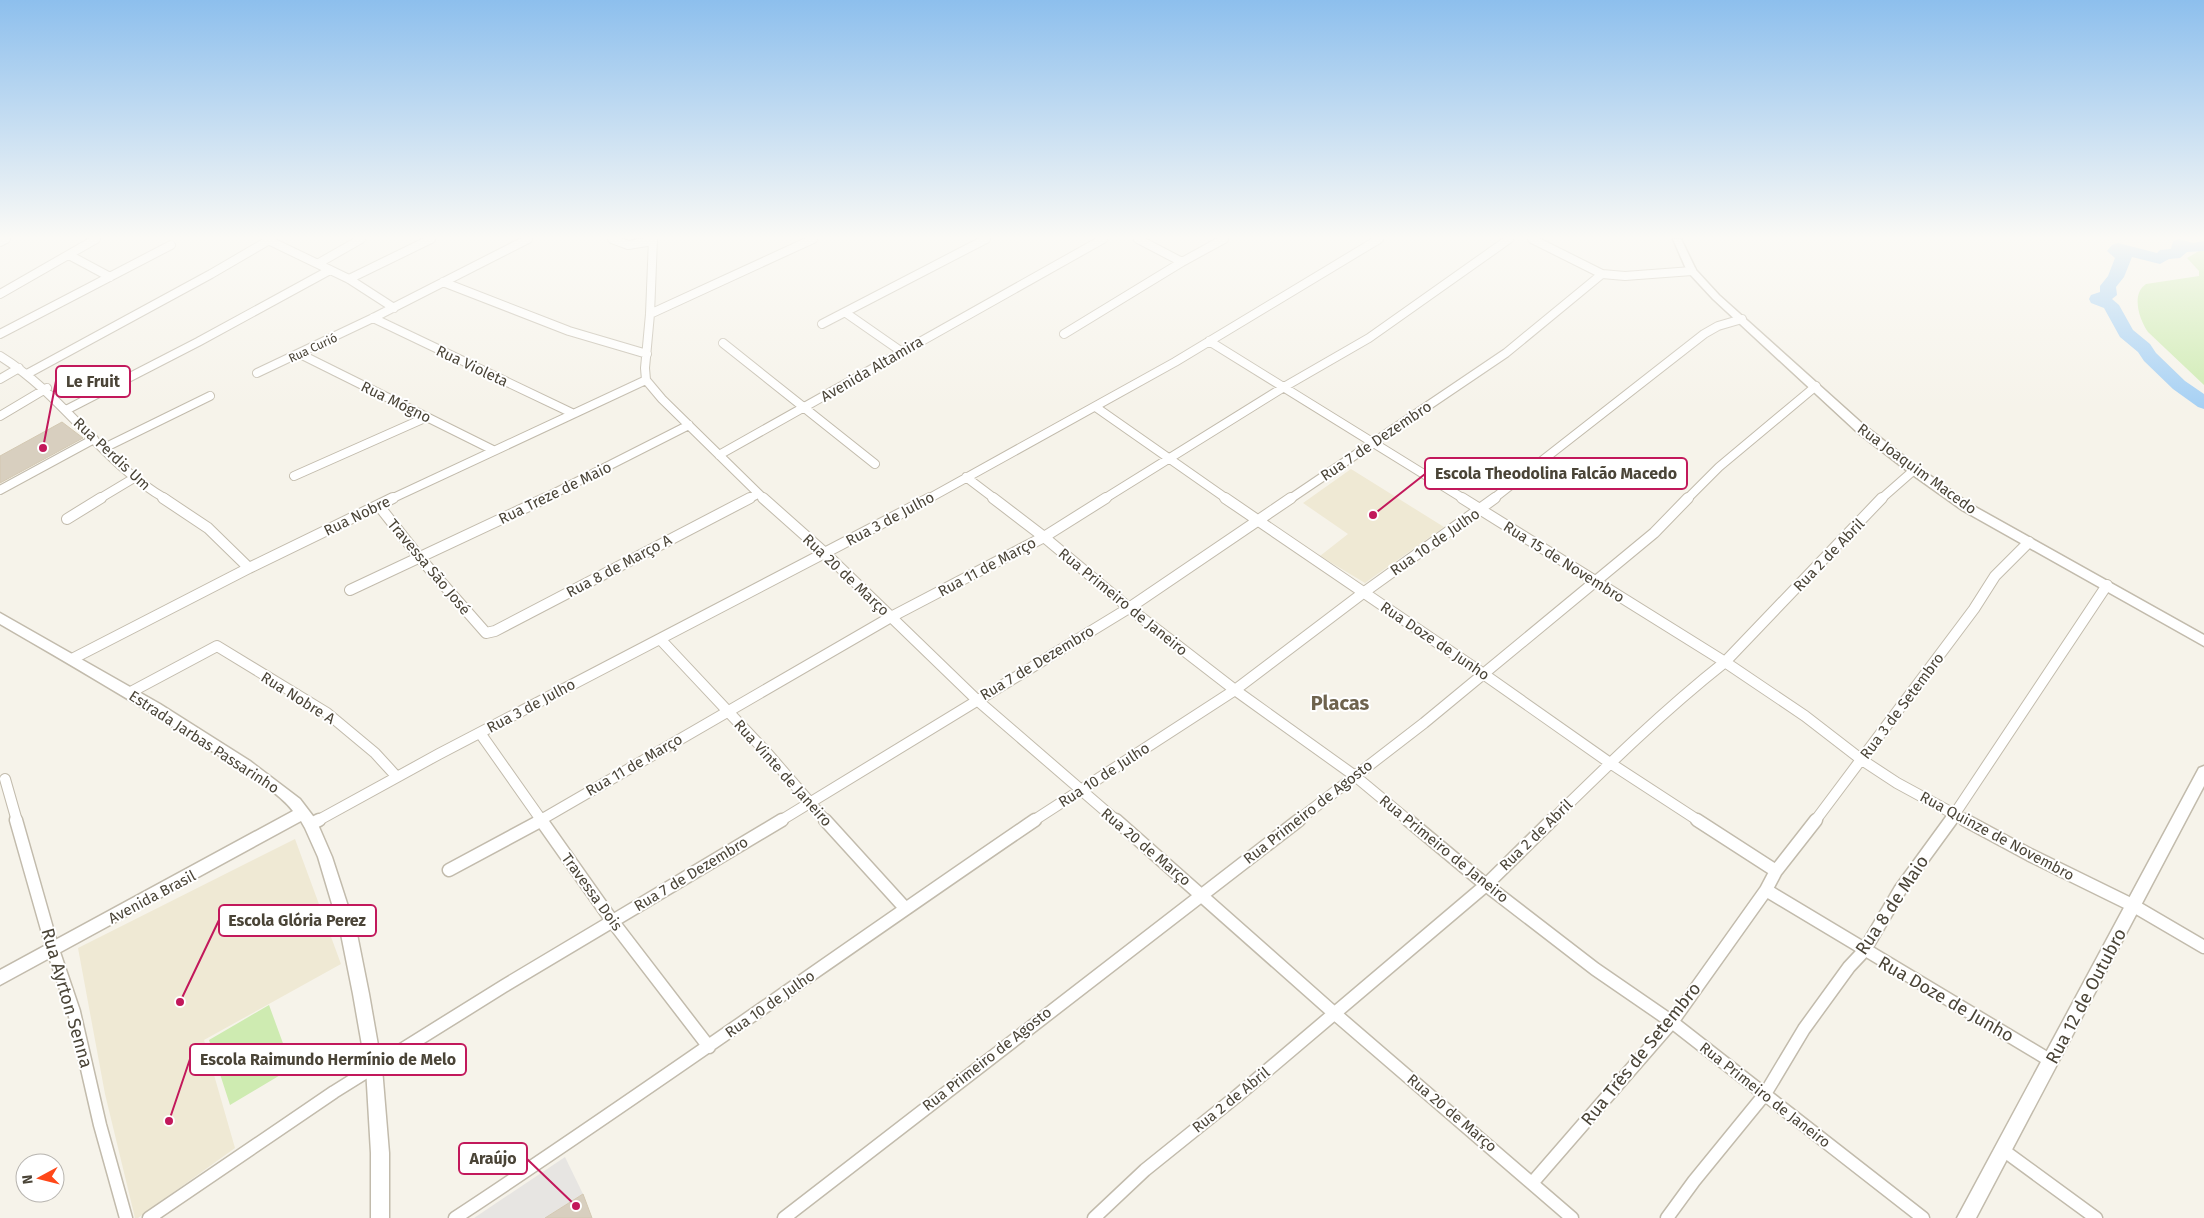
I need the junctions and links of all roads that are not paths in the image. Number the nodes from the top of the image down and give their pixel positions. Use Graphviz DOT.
graph roads {
  1 [pos="74,296"];
  2 [pos="170,296"];
  3 [pos="282,296"];
  4 [pos="375,296"];
  5 [pos="417,296"];
  6 [pos="477,296"];
  7 [pos="651,296"];
  8 [pos="689,296"];
  9 [pos="878,296"];
  10 [pos="1002,296"];
  11 [pos="1127,296"];
  12 [pos="1288,296"];
  13 [pos="1429,296"];
  14 [pos="1575,296"];
  15 [pos="1715,296"];
  16 [pos="394,308"];
  17 [pos="846,313"];
  18 [pos="650,314"];
  19 [pos="373,318"];
  20 [pos="1742,319"];
  21 [pos="822,324"];
  22 [pos="0,334"];
  23 [pos="1064,334"];
  24 [pos="1209,341"];
  25 [pos="723,342"];
  26 [pos="902,352"];
  27 [pos="300,354"];
  28 [pos="647,354"];
  29 [pos="0,356"];
  30 [pos="23,371"];
  31 [pos="257,373"];
  32 [pos="0,379"];
  33 [pos="646,380"];
  34 [pos="1816,386"];
  35 [pos="1284,387"];
  36 [pos="47,388"];
  37 [pos="210,396"];
  38 [pos="805,407"];
  39 [pos="1097,408"];
  40 [pos="66,410"];
  41 [pos="572,413"];
  42 [pos="0,416"];
  43 [pos="427,417"];
  44 [pos="690,425"];
  45 [pos="94,439"];
  46 [pos="1374,444"];
  47 [pos="104,448"];
  48 [pos="492,450"];
  49 [pos="719,455"];
  50 [pos="1169,460"];
  51 [pos="875,464"];
  52 [pos="1914,470"];
  53 [pos="294,476"];
  54 [pos="134,478"];
  55 [pos="966,478"];
  56 [pos="0,490"];
  57 [pos="758,494"];
  58 [pos="379,506"];
  59 [pos="1481,509"];
  60 [pos="66,519"];
  61 [pos="1259,520"];
  62 [pos="1044,537"];
  63 [pos="2028,542"];
  64 [pos="826,554"];
  65 [pos="420,558"];
  66 [pos="249,568"];
  67 [pos="1595,581"];
  68 [pos="2108,585"];
  69 [pos="350,590"];
  70 [pos="1363,593"];
  71 [pos="1129,608"];
  72 [pos="891,617"];
  73 [pos="0,618"];
  74 [pos="480,628"];
  75 [pos="660,639"];
  76 [pos="2204,641"];
  77 [pos="72,659"];
  78 [pos="1725,662"];
  79 [pos="1482,673"];
  80 [pos="1235,690"];
  81 [pos="129,693"];
  82 [pos="977,700"];
  83 [pos="726,711"];
  84 [pos="480,733"];
  85 [pos="1862,760"];
  86 [pos="1610,763"];
  87 [pos="2204,772"];
  88 [pos="396,776"];
  89 [pos="1355,776"];
  90 [pos="5,779"];
  91 [pos="1080,790"];
  92 [pos="810,803"];
  93 [pos="1956,814"];
  94 [pos="307,819"];
  95 [pos="541,820"];
  96 [pos="449,870"];
  97 [pos="1776,871"];
  98 [pos="1486,885"];
  99 [pos="1766,890"];
  100 [pos="1202,894"];
  101 [pos="2134,906"];
  102 [pos="905,908"];
  103 [pos="613,922"];
  104 [pos="2204,947"];
  105 [pos="53,950"];
  106 [pos="1864,951"];
  107 [pos="0,978"];
  108 [pos="1334,1013"];
  109 [pos="1672,1022"];
  110 [pos="709,1047"];
  111 [pos="2050,1061"];
  112 [pos="374,1068"];
  113 [pos="1765,1094"];
  114 [pos="2002,1150"];
  115 [pos="1533,1182"];
  116 [pos="126,1218"];
  117 [pos="149,1218"];
  118 [pos="380,1218"];
  119 [pos="454,1218"];
  120 [pos="784,1218"];
  121 [pos="1094,1218"];
  122 [pos="1572,1218"];
  123 [pos="1667,1218"];
  124 [pos="1923,1218"];
  125 [pos="1966,1218"];
  126 [pos="2096,1218"];
  1 -- 22 [label="street"];
  2 -- 30 [label="street"];
  3 -- 40 [label="street"];
  4 -- 16 [label="street"];
  5 -- 16 [label="street, Rua Curió"];
  6 -- 28 [label="street"];
  7 -- 18 [label="street"];
  8 -- 18 [label="street"];
  9 -- 17 [label="street"];
  10 -- 26 [label="street, Avenida Altamira"];
  11 -- 23 [label="street"];
  12 -- 24 [label="street, Rua 3 de Julho"];
  13 -- 35 [label="street, Rua 11 de Março"];
  14 -- 46 [label="street, Rua 7 de Dezembro"];
  15 -- 20 [label="street, Rua Joaquim Macedo"];
  16 -- 19 [label="street, Rua Curió"];
  17 -- 21 [label="street"];
  17 -- 26 [label="street"];
  18 -- 28 [label="street"];
  19 -- 27 [label="street, Rua Curió"];
  19 -- 41 [label="street, Rua Violeta"];
  20 -- 34 [label="street, Rua Joaquim Macedo"];
  20 -- 59 [label="street, Rua 10 de Julho"];
  24 -- 35 [label="street, Rua 15 de Novembro"];
  24 -- 39 [label="street, Rua 3 de Julho"];
  25 -- 38 [label="street"];
  26 -- 38 [label="street, Avenida Altamira"];
  27 -- 31 [label="street, Rua Curió"];
  27 -- 43 [label="street, Rua Mógno"];
  28 -- 33 [label="street"];
  29 -- 30 [label="street, Rua Perdis Um"];
  30 -- 32 [label="street"];
  30 -- 36 [label="street, Rua Perdis Um"];
  33 -- 41 [label="street, Rua Nobre"];
  33 -- 44 [label="street, Rua 20 de Março"];
  34 -- 52 [label="street, Rua Joaquim Macedo"];
  34 -- 67 [label="street, Rua Primeiro de Agosto"];
  35 -- 46 [label="street, Rua 15 de Novembro"];
  35 -- 50 [label="street, Rua 11 de Março"];
  36 -- 40 [label="street, Rua Perdis Um"];
  36 -- 42 [label="street"];
  37 -- 47 [label="street"];
  38 -- 49 [label="street, Avenida Altamira"];
  38 -- 51 [label="street"];
  39 -- 50 [label="street, Rua Doze de Junho"];
  39 -- 55 [label="street, Rua 3 de Julho"];
  40 -- 45 [label="street, Rua Perdis Um"];
  41 -- 48 [label="street, Rua Nobre"];
  43 -- 48 [label="street, Rua Mógno"];
  43 -- 53 [label="street"];
  44 -- 49 [label="street, Rua 20 de Março"];
  44 -- 65 [label="street, Rua Treze de Maio"];
  45 -- 47 [label="street, Rua Perdis Um"];
  45 -- 56 [label="street"];
  46 -- 59 [label="street, Rua 15 de Novembro"];
  46 -- 61 [label="street, Rua 7 de Dezembro"];
  47 -- 54 [label="street, Rua Perdis Um"];
  48 -- 58 [label="street, Rua Nobre"];
  49 -- 57 [label="street, Rua 20 de Março"];
  50 -- 61 [label="street, Rua Doze de Junho"];
  50 -- 62 [label="street, Rua 11 de Março"];
  52 -- 63 [label="street, Rua Joaquim Macedo"];
  52 -- 78 [label="street, Rua 2 de Abril"];
  54 -- 60 [label="street"];
  54 -- 66 [label="street, Rua Perdis Um"];
  55 -- 62 [label="street, Rua Primeiro de Janeiro"];
  55 -- 64 [label="street, Rua 3 de Julho"];
  57 -- 64 [label="street, Rua 20 de Março"];
  57 -- 74 [label="street, Rua 8 de Março A"];
  58 -- 65 [label="street, Travessa São José"];
  58 -- 66 [label="street, Rua Nobre"];
  59 -- 67 [label="street, Rua 15 de Novembro"];
  59 -- 70 [label="street, Rua 10 de Julho"];
  61 -- 70 [label="street, Rua Doze de Junho"];
  61 -- 71 [label="street, Rua 7 de Dezembro"];
  62 -- 71 [label="street, Rua Primeiro de Janeiro"];
  62 -- 72 [label="street, Rua 11 de Março"];
  63 -- 68 [label="street, Rua Joaquim Macedo"];
  63 -- 85 [label="street, Rua 3 de Setembro"];
  64 -- 72 [label="street, Rua 20 de Março"];
  64 -- 75 [label="street, Rua 3 de Julho"];
  65 -- 69 [label="street, Rua Treze de Maio"];
  65 -- 74 [label="street, Travessa São José"];
  66 -- 77 [label="street, Rua Nobre"];
  67 -- 78 [label="street, Rua 15 de Novembro"];
  67 -- 79 [label="street, Rua Primeiro de Agosto"];
  68 -- 76 [label="street, Rua Joaquim Macedo"];
  68 -- 93 [label="street, Rua 8 de Maio"];
  70 -- 79 [label="street, Rua Doze de Junho"];
  70 -- 80 [label="street, Rua 10 de Julho"];
  71 -- 80 [label="street, Rua Primeiro de Janeiro"];
  71 -- 82 [label="street, Rua 7 de Dezembro"];
  72 -- 82 [label="street, Rua 20 de Março"];
  72 -- 83 [label="street, Rua 11 de Março"];
  73 -- 77 [label="street, Estrada Jarbas Passarinho"];
  75 -- 83 [label="street, Rua Vinte de Janeiro"];
  75 -- 84 [label="street, Rua 3 de Julho"];
  77 -- 81 [label="street, Estrada Jarbas Passarinho"];
  78 -- 85 [label="street, Rua 15 de Novembro"];
  78 -- 86 [label="street, Rua 2 de Abril"];
  79 -- 86 [label="street, Rua Doze de Junho"];
  79 -- 89 [label="street, Rua Primeiro de Agosto"];
  80 -- 89 [label="street, Rua Primeiro de Janeiro"];
  80 -- 91 [label="street, Rua 10 de Julho"];
  81 -- 88 [label="street, Rua Nobre A"];
  81 -- 94 [label="street, Estrada Jarbas Passarinho"];
  82 -- 91 [label="street, Rua 20 de Março"];
  82 -- 92 [label="street, Rua 7 de Dezembro"];
  83 -- 92 [label="street, Rua Vinte de Janeiro"];
  83 -- 95 [label="street, Rua 11 de Março"];
  84 -- 88 [label="street, Rua 3 de Julho"];
  84 -- 95 [label="street, Travessa Dois"];
  85 -- 93 [label="street, Rua Quinze de Novembro"];
  85 -- 97 [label="street, Rua 3 de Setembro"];
  86 -- 97 [label="street, Rua Doze de Junho"];
  86 -- 98 [label="street, Rua 2 de Abril"];
  87 -- 101 [label="street, Rua 12 de Outubro"];
  88 -- 94 [label="street, Rua 3 de Julho"];
  89 -- 98 [label="street, Rua Primeiro de Janeiro"];
  89 -- 100 [label="street, Rua Primeiro de Agosto"];
  90 -- 105 [label="street, Rua Ayrton Senna"];
  91 -- 100 [label="street, Rua 20 de Março"];
  91 -- 102 [label="street, Rua 10 de Julho"];
  92 -- 102 [label="street, Rua Vinte de Janeiro"];
  92 -- 103 [label="street, Rua 7 de Dezembro"];
  93 -- 101 [label="street, Rua Quinze de Novembro"];
  93 -- 106 [label="street, Rua 8 de Maio"];
  94 -- 105 [label="street, Avenida Brasil"];
  94 -- 112 [label="street, Estrada Jarbas Passarinho"];
  95 -- 96 [label="street, Rua 11 de Março"];
  95 -- 103 [label="street, Travessa Dois"];
  97 -- 99 [label="street, Rua Três de Setembro"];
  98 -- 108 [label="street, Rua 2 de Abril"];
  98 -- 109 [label="street, Rua Primeiro de Janeiro"];
  99 -- 106 [label="street, Rua Doze de Junho"];
  99 -- 109 [label="street, Rua Três de Setembro"];
  100 -- 108 [label="street, Rua 20 de Março"];
  100 -- 120 [label="street, Rua Primeiro de Agosto"];
  101 -- 104 [label="street, Rua Quinze de Novembro"];
  101 -- 111 [label="street, Rua 12 de Outubro"];
  102 -- 110 [label="street, Rua 10 de Julho"];
  103 -- 110 [label="street, Travessa Dois"];
  103 -- 112 [label="street, Rua 7 de Dezembro"];
  105 -- 107 [label="street, Avenida Brasil"];
  105 -- 116 [label="street, Rua Ayrton Senna"];
  106 -- 111 [label="street, Rua Doze de Junho"];
  106 -- 113 [label="street, Rua 8 de Maio"];
  108 -- 115 [label="street, Rua 20 de Março"];
  108 -- 121 [label="street, Rua 2 de Abril"];
  109 -- 113 [label="street, Rua Primeiro de Janeiro"];
  109 -- 115 [label="street, Rua Três de Setembro"];
  110 -- 119 [label="street, Rua 10 de Julho"];
  111 -- 114 [label="street, Rua 12 de Outubro"];
  112 -- 117 [label="street, Rua 7 de Dezembro"];
  112 -- 118 [label="street, Estrada Jarbas Passarinho"];
  113 -- 123 [label="street, Rua 8 de Maio"];
  113 -- 124 [label="street, Rua Primeiro de Janeiro"];
  114 -- 125 [label="street, Rua 12 de Outubro"];
  114 -- 126 [label="street"];
  115 -- 122 [label="street, Rua 20 de Março"];
}
